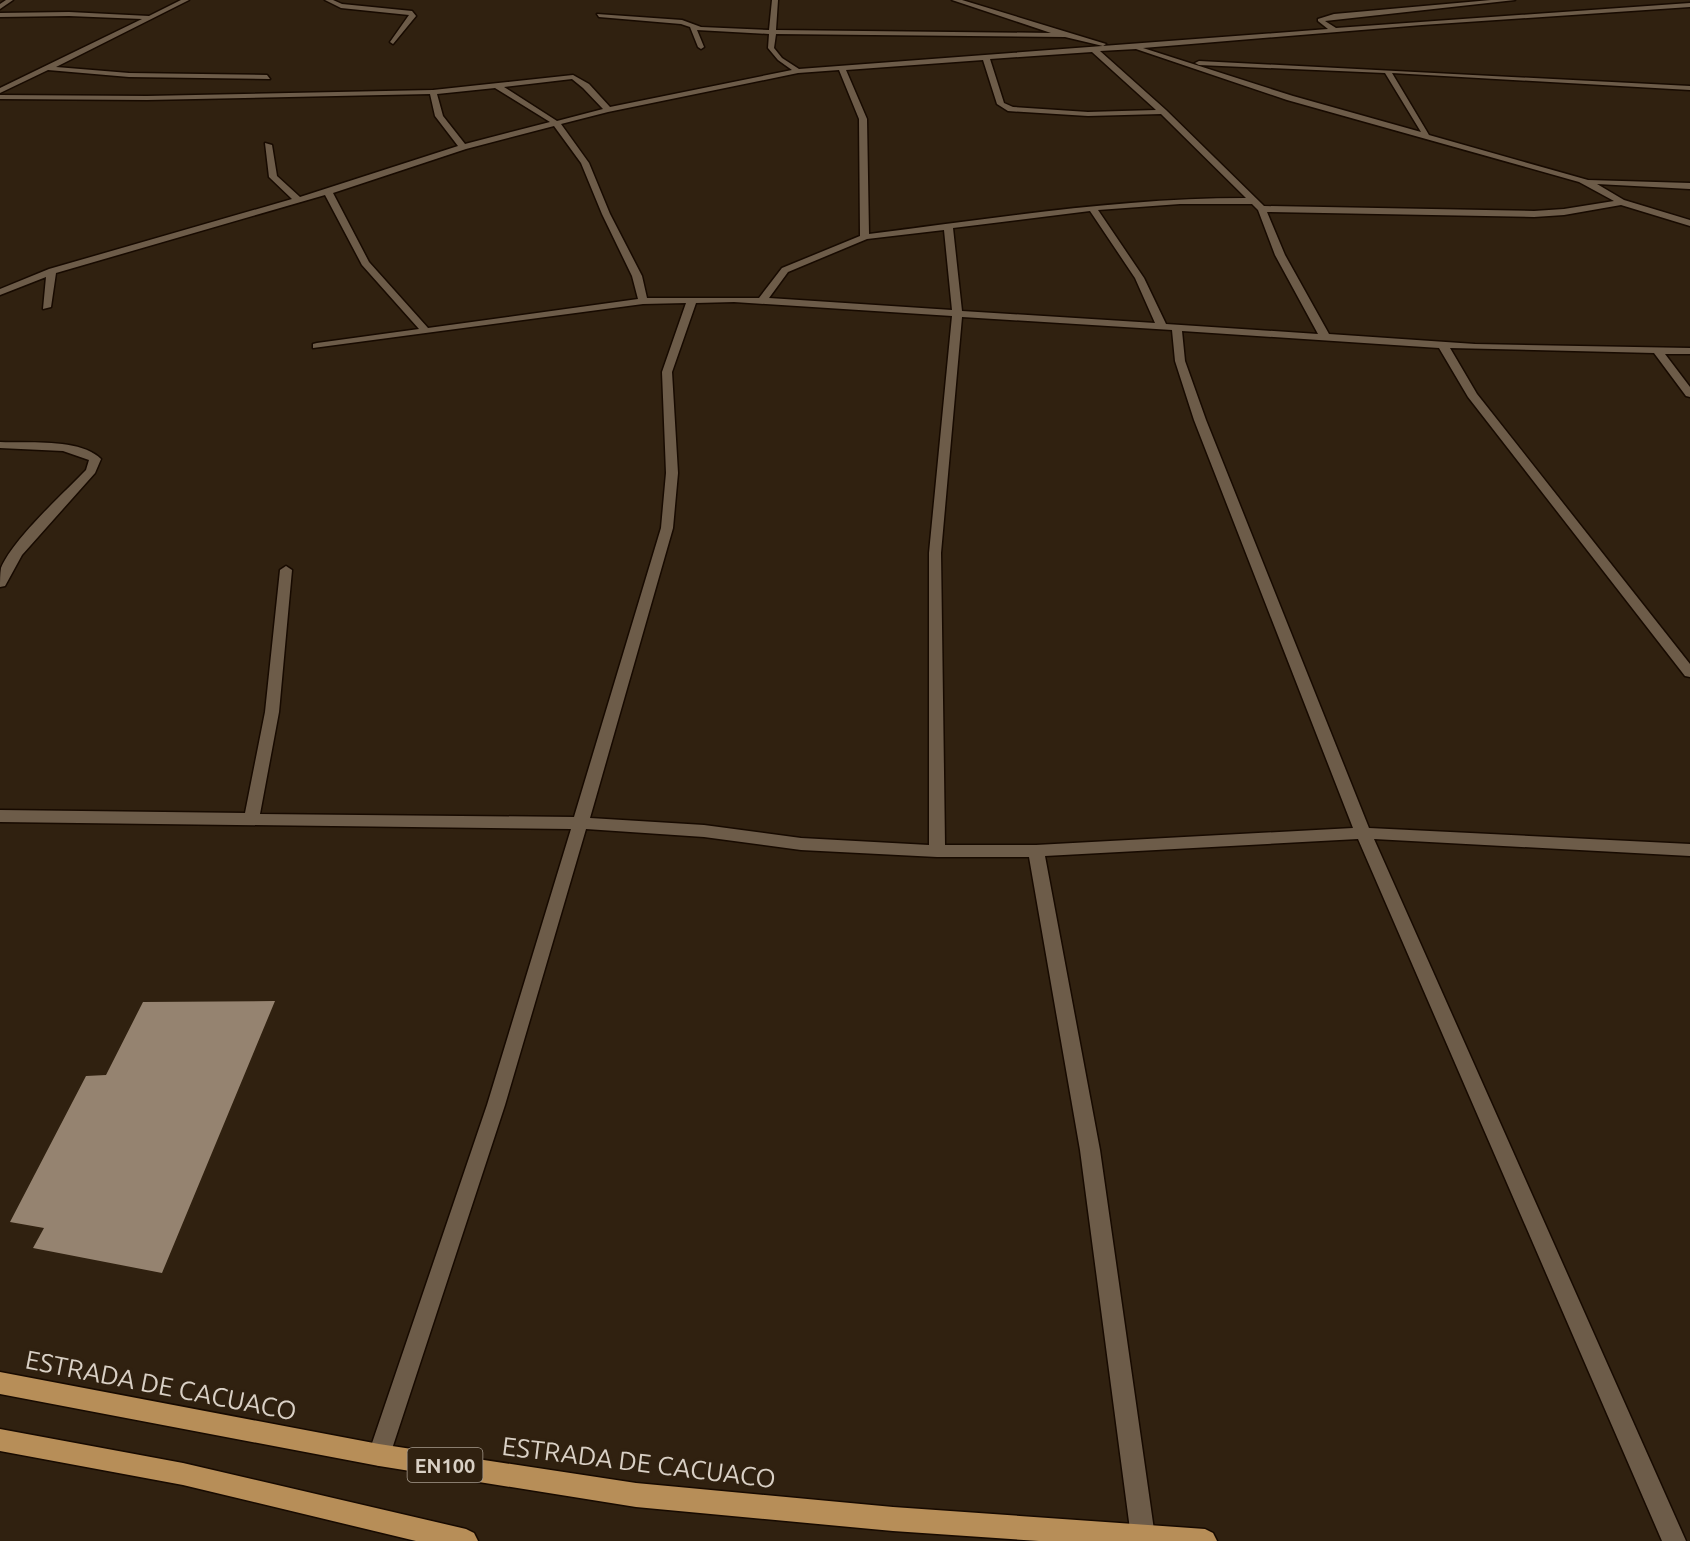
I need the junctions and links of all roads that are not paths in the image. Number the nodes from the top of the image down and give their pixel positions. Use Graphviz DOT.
graph roads {
  1 [pos="10,0"];
  2 [pos="186,0"];
  3 [pos="328,0"];
  4 [pos="775,0"];
  5 [pos="955,0"];
  6 [pos="1512,0"];
  7 [pos="1690,5"];
  8 [pos="0,7"];
  9 [pos="0,15"];
  10 [pos="599,15"];
  11 [pos="148,17"];
  12 [pos="693,28"];
  13 [pos="1334,30"];
  14 [pos="773,33"];
  15 [pos="1065,35"];
  16 [pos="393,42"];
  17 [pos="701,46"];
  18 [pos="1132,47"];
  19 [pos="1118,48"];
  20 [pos="1094,50"];
  21 [pos="986,57"];
  22 [pos="1180,63"];
  23 [pos="842,67"];
  24 [pos="47,68"];
  25 [pos="798,71"];
  26 [pos="1387,71"];
  27 [pos="267,77"];
  28 [pos="498,86"];
  29 [pos="1690,88"];
  30 [pos="0,91"];
  31 [pos="433,92"];
  32 [pos="0,97"];
  33 [pos="608,110"];
  34 [pos="1162,112"];
  35 [pos="556,123"];
  36 [pos="1426,134"];
  37 [pos="268,145"];
  38 [pos="463,147"];
  39 [pos="1582,180"];
  40 [pos="1690,186"];
  41 [pos="328,192"];
  42 [pos="298,200"];
  43 [pos="1255,201"];
  44 [pos="1621,202"];
  45 [pos="1092,208"];
  46 [pos="1262,209"];
  47 [pos="1690,223"];
  48 [pos="948,227"];
  49 [pos="865,237"];
  50 [pos="52,271"];
  51 [pos="0,292"];
  52 [pos="692,299"];
  53 [pos="763,299"];
  54 [pos="643,301"];
  55 [pos="46,307"];
  56 [pos="957,313"];
  57 [pos="1169,326"];
  58 [pos="425,330"];
  59 [pos="1324,335"];
  60 [pos="1442,344"];
  61 [pos="317,346"];
  62 [pos="1658,350"];
  63 [pos="1690,351"];
  64 [pos="1690,394"];
  65 [pos="0,445"];
  66 [pos="286,570"];
  67 [pos="0,583"];
  68 [pos="1690,673"];
  69 [pos="0,816"];
  70 [pos="252,817"];
  71 [pos="580,823"];
  72 [pos="1363,833"];
  73 [pos="1690,850"];
  74 [pos="938,851"];
  75 [pos="1036,851"];
  76 [pos="0,1383"];
  77 [pos="0,1440"];
  78 [pos="380,1455"];
  79 [pos="1143,1537"];
  80 [pos="466,1541"];
  81 [pos="1205,1541"];
  82 [pos="1674,1541"];
  1 -- 8 [label="street"];
  2 -- 11 [label="street"];
  3 -- 16 [label="street"];
  4 -- 14 [label="street"];
  5 -- 15 [label="street"];
  6 -- 13 [label="street"];
  7 -- 13 [label="street"];
  9 -- 11 [label="street"];
  10 -- 12 [label="street"];
  11 -- 24 [label="street"];
  12 -- 14 [label="street"];
  12 -- 17 [label="street"];
  13 -- 18 [label="street"];
  14 -- 15 [label="street"];
  14 -- 25 [label="street"];
  15 -- 19 [label="street"];
  18 -- 19 [label="street"];
  18 -- 22 [label="street"];
  19 -- 20 [label="street"];
  20 -- 21 [label="street"];
  20 -- 34 [label="street"];
  21 -- 23 [label="street"];
  21 -- 34 [label="street"];
  22 -- 26 [label="street"];
  22 -- 36 [label="street"];
  23 -- 25 [label="street"];
  23 -- 49 [label="street"];
  24 -- 27 [label="street"];
  24 -- 30 [label="street"];
  25 -- 33 [label="street"];
  26 -- 29 [label="street"];
  26 -- 36 [label="street"];
  28 -- 31 [label="street"];
  28 -- 33 [label="street"];
  28 -- 35 [label="street"];
  31 -- 32 [label="street"];
  31 -- 38 [label="street"];
  33 -- 35 [label="street"];
  34 -- 43 [label="street"];
  35 -- 38 [label="street"];
  35 -- 54 [label="street"];
  36 -- 39 [label="street"];
  37 -- 42 [label="street"];
  38 -- 41 [label="street"];
  39 -- 40 [label="street"];
  39 -- 44 [label="street"];
  41 -- 42 [label="street"];
  41 -- 58 [label="street"];
  42 -- 50 [label="street"];
  43 -- 45 [label="street"];
  43 -- 46 [label="street"];
  44 -- 46 [label="street"];
  44 -- 47 [label="street"];
  45 -- 48 [label="street"];
  45 -- 57 [label="street"];
  46 -- 59 [label="street"];
  48 -- 49 [label="street"];
  48 -- 56 [label="street"];
  49 -- 53 [label="street"];
  50 -- 51 [label="street"];
  50 -- 55 [label="street"];
  52 -- 53 [label="street"];
  52 -- 54 [label="street"];
  52 -- 71 [label="street"];
  53 -- 56 [label="street"];
  54 -- 58 [label="street"];
  56 -- 57 [label="street"];
  56 -- 74 [label="street"];
  57 -- 59 [label="street"];
  57 -- 72 [label="street"];
  58 -- 61 [label="street"];
  59 -- 60 [label="street"];
  60 -- 62 [label="street"];
  60 -- 68 [label="street"];
  62 -- 63 [label="street"];
  62 -- 64 [label="street"];
  65 -- 67 [label="street"];
  66 -- 70 [label="street"];
  69 -- 70 [label="street"];
  70 -- 71 [label="street"];
  71 -- 74 [label="street"];
  71 -- 78 [label="street"];
  72 -- 73 [label="street"];
  72 -- 75 [label="street"];
  72 -- 82 [label="street"];
  74 -- 75 [label="street"];
  75 -- 79 [label="street"];
  76 -- 78 [label="main road, ESTRADA DE CACUACO / EN100"];
  77 -- 80 [label="main road"];
  78 -- 79 [label="main road, ESTRADA DE CACUACO / EN100"];
  79 -- 81 [label="main road, ESTRADA DE CACUACO / EN100"];
}
